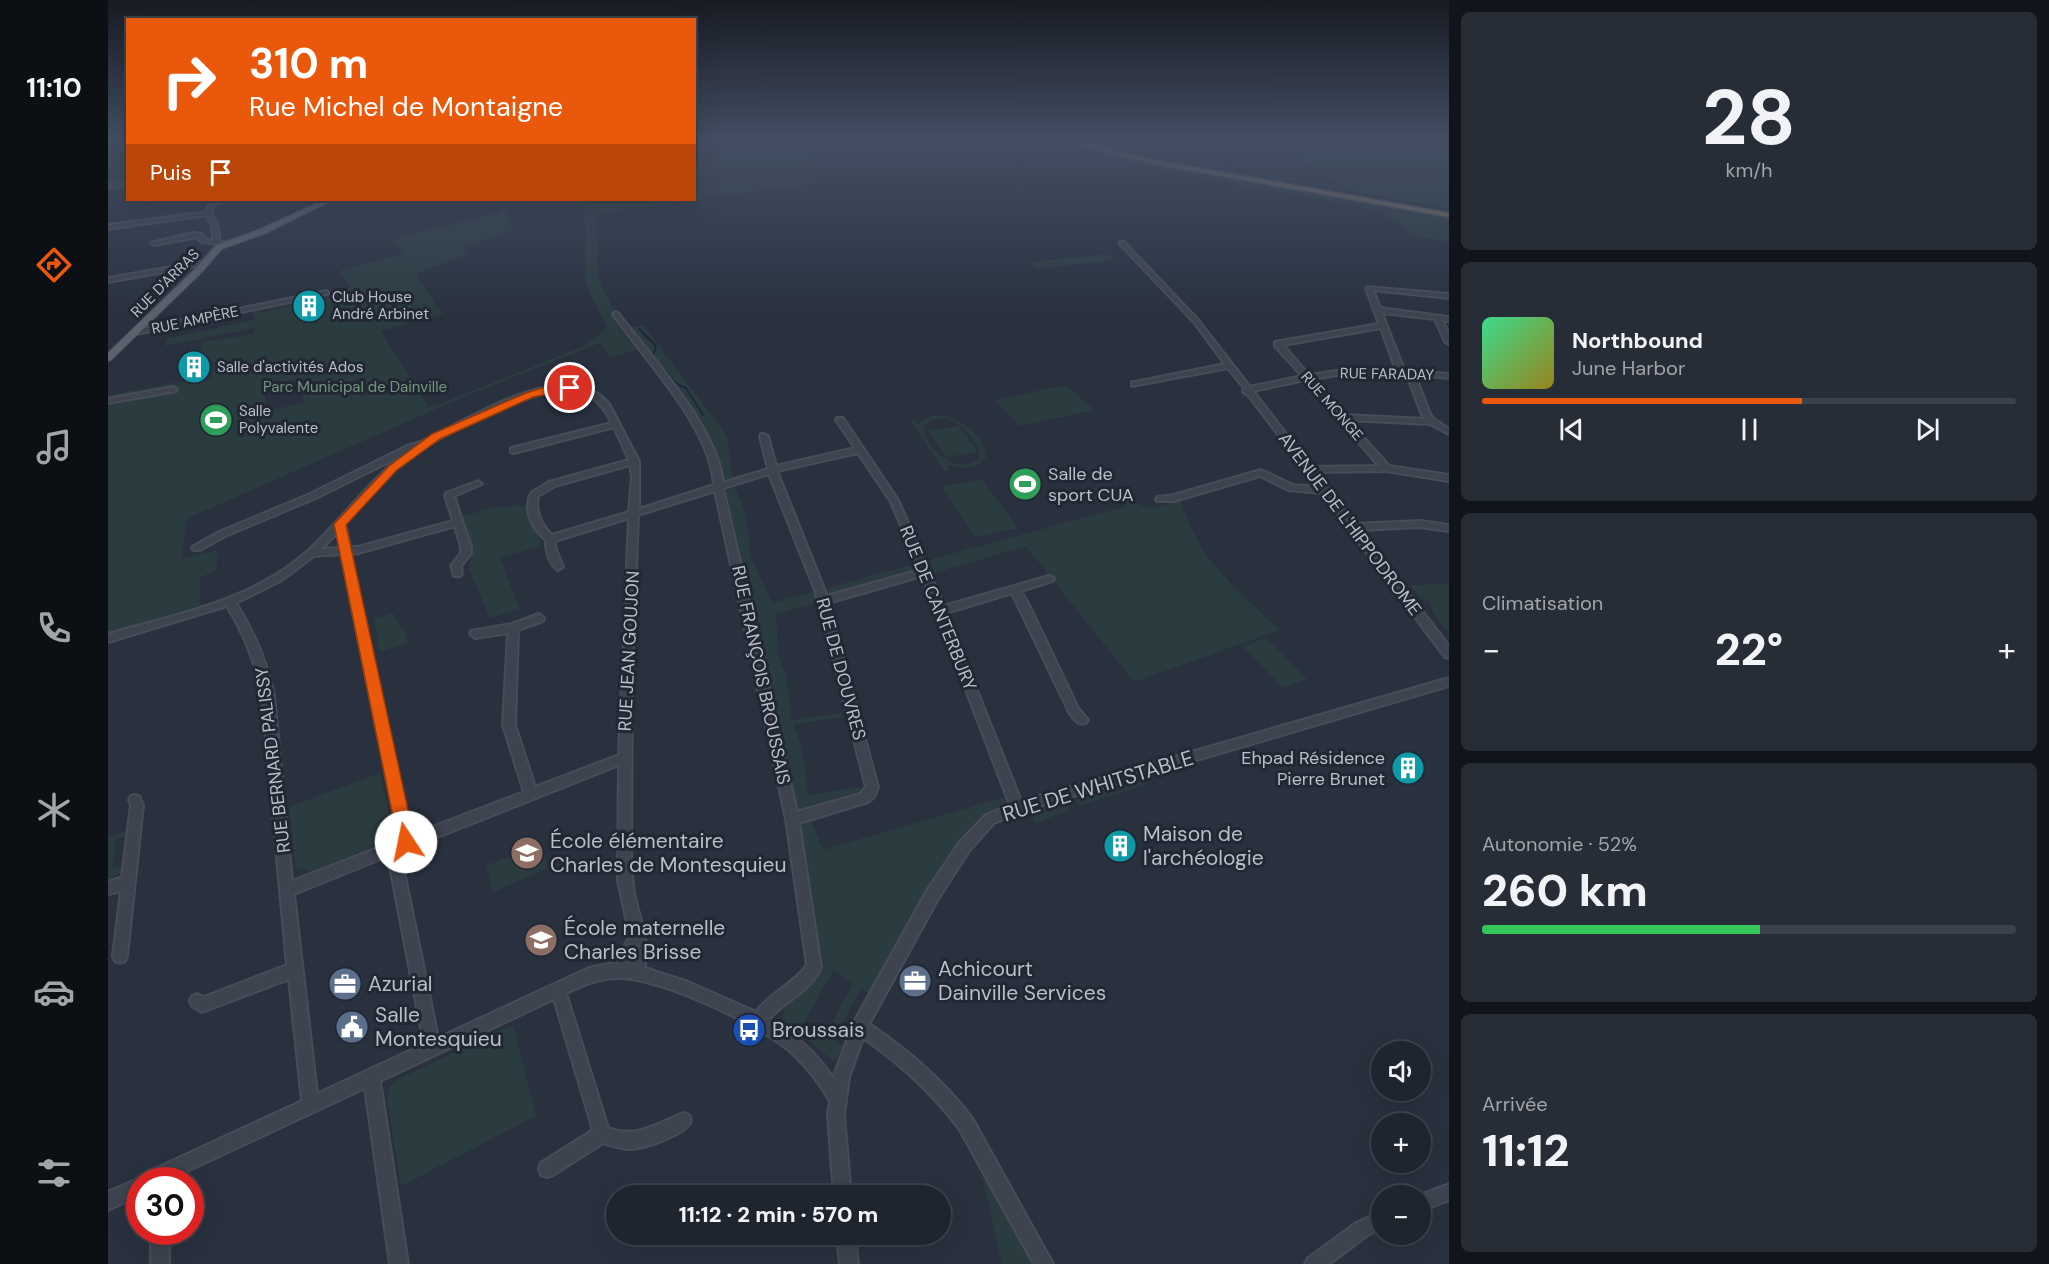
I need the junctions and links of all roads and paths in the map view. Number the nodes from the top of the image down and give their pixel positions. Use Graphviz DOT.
graph roads {
  1 [pos="1368,199"];
  2 [pos="1373,199"];
  3 [pos="210,201"];
  4 [pos="327,201"];
  5 [pos="208,213"];
  6 [pos="1449,213"];
  7 [pos="108,227"];
  8 [pos="154,243"];
  9 [pos="223,243"];
  10 [pos="1122,243"];
  11 [pos="206,263"];
  12 [pos="108,280"];
  13 [pos="326,293"];
  14 [pos="1449,296"];
  15 [pos="1378,310"];
  16 [pos="616,314"];
  17 [pos="1438,318"];
  18 [pos="1449,319"];
  19 [pos="1383,325"];
  20 [pos="136,332"];
  21 [pos="1449,342"];
  22 [pos="108,358"];
  23 [pos="1230,365"];
  24 [pos="1405,372"];
  25 [pos="1307,376"];
  26 [pos="1449,376"];
  27 [pos="1135,384"];
  28 [pos="173,389"];
  29 [pos="1252,391"];
  30 [pos="108,402"];
  31 [pos="1342,417"];
  32 [pos="840,420"];
  33 [pos="1432,422"];
  34 [pos="617,424"];
  35 [pos="1449,432"];
  36 [pos="764,436"];
  37 [pos="421,446"];
  38 [pos="514,450"];
  39 [pos="859,450"];
  40 [pos="635,461"];
  41 [pos="1386,468"];
  42 [pos="1308,470"];
  43 [pos="773,471"];
  44 [pos="360,472"];
  45 [pos="384,477"];
  46 [pos="1449,478"];
  47 [pos="478,484"];
  48 [pos="719,488"];
  49 [pos="1324,490"];
  50 [pos="1160,499"];
  51 [pos="633,514"];
  52 [pos="456,523"];
  53 [pos="340,524"];
  54 [pos="1352,526"];
  55 [pos="1449,528"];
  56 [pos="549,538"];
  57 [pos="197,548"];
  58 [pos="346,551"];
  59 [pos="314,553"];
  60 [pos="558,567"];
  61 [pos="925,572"];
  62 [pos="458,574"];
  63 [pos="1049,579"];
  64 [pos="1014,590"];
  65 [pos="230,602"];
  66 [pos="822,602"];
  67 [pos="939,611"];
  68 [pos="539,618"];
  69 [pos="513,628"];
  70 [pos="475,634"];
  71 [pos="108,638"];
  72 [pos="1449,654"];
  73 [pos="1449,682"];
  74 [pos="1082,720"];
  75 [pos="624,758"];
  76 [pos="531,794"];
  77 [pos="135,800"];
  78 [pos="1017,807"];
  79 [pos="792,819"];
  80 [pos="400,845"];
  81 [pos="128,882"];
  82 [pos="108,888"];
  83 [pos="287,890"];
  84 [pos="638,935"];
  85 [pos="120,956"];
  86 [pos="295,969"];
  87 [pos="617,970"];
  88 [pos="637,973"];
  89 [pos="558,990"];
  90 [pos="197,1001"];
  91 [pos="758,1022"];
  92 [pos="859,1027"];
  93 [pos="432,1047"];
  94 [pos="370,1076"];
  95 [pos="838,1101"];
  96 [pos="310,1104"];
  97 [pos="683,1121"];
  98 [pos="602,1134"];
  99 [pos="181,1167"];
  100 [pos="547,1169"];
  101 [pos="842,1185"];
  102 [pos="126,1192"];
  103 [pos="1449,1192"];
  104 [pos="1431,1199"];
  105 [pos="108,1201"];
  106 [pos="1371,1224"];
  107 [pos="160,1245"];
  108 [pos="847,1245"];
  109 [pos="160,1264"];
  110 [pos="399,1264"];
  111 [pos="849,1264"];
  112 [pos="1044,1264"];
  113 [pos="1314,1264"];
  1 -- 6 [label="highway"];
  2 -- 6 [label="highway"];
  3 -- 5 [label="street"];
  4 -- 9 [label="main road, RUE D'ARRAS"];
  5 -- 7 [label="street"];
  5 -- 9 [label="street"];
  8 -- 9 [label="street"];
  9 -- 11 [label="main road, RUE D'ARRAS"];
  10 -- 23 [label="street, AVENUE DE L'HIPPODROME"];
  11 -- 12 [label="street"];
  11 -- 20 [label="main road, RUE D'ARRAS"];
  13 -- 20 [label="street, RUE AMPÈRE"];
  14 -- 15 [label="street"];
  15 -- 17 [label="street"];
  15 -- 19 [label="street"];
  16 -- 48 [label="street, RUE FRANÇOIS BROUSSAIS"];
  17 -- 18 [label="street"];
  17 -- 21 [label="street"];
  19 -- 24 [label="street"];
  19 -- 25 [label="street, RUE MONGE"];
  20 -- 22 [label="main road, RUE D'ARRAS"];
  23 -- 27 [label="street"];
  23 -- 29 [label="street, AVENUE DE L'HIPPODROME"];
  24 -- 25 [label="street, RUE FARADAY"];
  24 -- 26 [label="street, RUE FARADAY"];
  24 -- 33 [label="street"];
  25 -- 29 [label="street, RUE FARADAY"];
  25 -- 31 [label="street, RUE MONGE"];
  28 -- 30 [label="street"];
  29 -- 42 [label="street, AVENUE DE L'HIPPODROME"];
  31 -- 33 [label="street"];
  31 -- 41 [label="street, RUE MONGE"];
  32 -- 39 [label="street, RUE DE CANTERBURY"];
  33 -- 35 [label="street"];
  34 -- 37 [label="street, RUE JEAN GOUJON"];
  34 -- 38 [label="street"];
  34 -- 40 [label="street, RUE JEAN GOUJON"];
  36 -- 43 [label="street, RUE DE DOUVRES"];
  37 -- 44 [label="street"];
  37 -- 45 [label="street"];
  39 -- 43 [label="street"];
  39 -- 61 [label="street, RUE DE CANTERBURY"];
  40 -- 51 [label="street, RUE JEAN GOUJON"];
  40 -- 56 [label="street"];
  41 -- 42 [label="street"];
  41 -- 46 [label="street"];
  42 -- 49 [label="street, AVENUE DE L'HIPPODROME"];
  43 -- 48 [label="street"];
  43 -- 66 [label="street, RUE DE DOUVRES"];
  44 -- 45 [label="street"];
  44 -- 57 [label="street"];
  45 -- 53 [label="street"];
  47 -- 52 [label="street"];
  48 -- 51 [label="street"];
  48 -- 79 [label="street, RUE FRANÇOIS BROUSSAIS"];
  49 -- 50 [label="street"];
  49 -- 54 [label="street, AVENUE DE L'HIPPODROME"];
  51 -- 56 [label="street"];
  51 -- 75 [label="street, RUE JEAN GOUJON"];
  52 -- 58 [label="street"];
  52 -- 62 [label="street"];
  53 -- 58 [label="street"];
  53 -- 59 [label="street"];
  54 -- 55 [label="street"];
  54 -- 72 [label="street, AVENUE DE L'HIPPODROME"];
  56 -- 60 [label="street"];
  58 -- 59 [label="street"];
  58 -- 80 [label="street"];
  59 -- 65 [label="street"];
  61 -- 66 [label="street"];
  61 -- 67 [label="street, RUE DE CANTERBURY"];
  63 -- 64 [label="street"];
  64 -- 67 [label="street"];
  64 -- 74 [label="street"];
  65 -- 71 [label="street"];
  65 -- 83 [label="street, RUE BERNARD PALISSY"];
  66 -- 79 [label="street, RUE DE DOUVRES"];
  67 -- 78 [label="street, RUE DE CANTERBURY"];
  68 -- 69 [label="street"];
  69 -- 70 [label="street"];
  69 -- 76 [label="street"];
  73 -- 78 [label="street, RUE DE WHITSTABLE"];
  75 -- 76 [label="street"];
  75 -- 84 [label="street, RUE JEAN GOUJON"];
  76 -- 80 [label="street"];
  77 -- 81 [label="street"];
  78 -- 92 [label="street, RUE DE WHITSTABLE"];
  79 -- 91 [label="street, RUE FRANÇOIS BROUSSAIS"];
  80 -- 83 [label="street"];
  80 -- 93 [label="street"];
  81 -- 82 [label="street"];
  81 -- 85 [label="street"];
  83 -- 86 [label="street, RUE BERNARD PALISSY"];
  84 -- 87 [label="street"];
  84 -- 88 [label="street, RUE JEAN GOUJON"];
  86 -- 90 [label="street"];
  86 -- 96 [label="street, RUE BERNARD PALISSY"];
  87 -- 88 [label="street"];
  87 -- 89 [label="street"];
  88 -- 91 [label="street"];
  89 -- 93 [label="street"];
  89 -- 98 [label="street"];
  91 -- 95 [label="street"];
  92 -- 95 [label="street, RUE DE WHITSTABLE"];
  92 -- 112 [label="street"];
  93 -- 94 [label="street"];
  94 -- 96 [label="street"];
  94 -- 110 [label="street"];
  95 -- 101 [label="street"];
  96 -- 99 [label="street"];
  97 -- 98 [label="street"];
  98 -- 100 [label="street"];
  102 -- 105 [label="street"];
  103 -- 104 [label="street"];
  106 -- 113 [label="street"];
  107 -- 109 [label="street"];
  108 -- 111 [label="street"];
}
